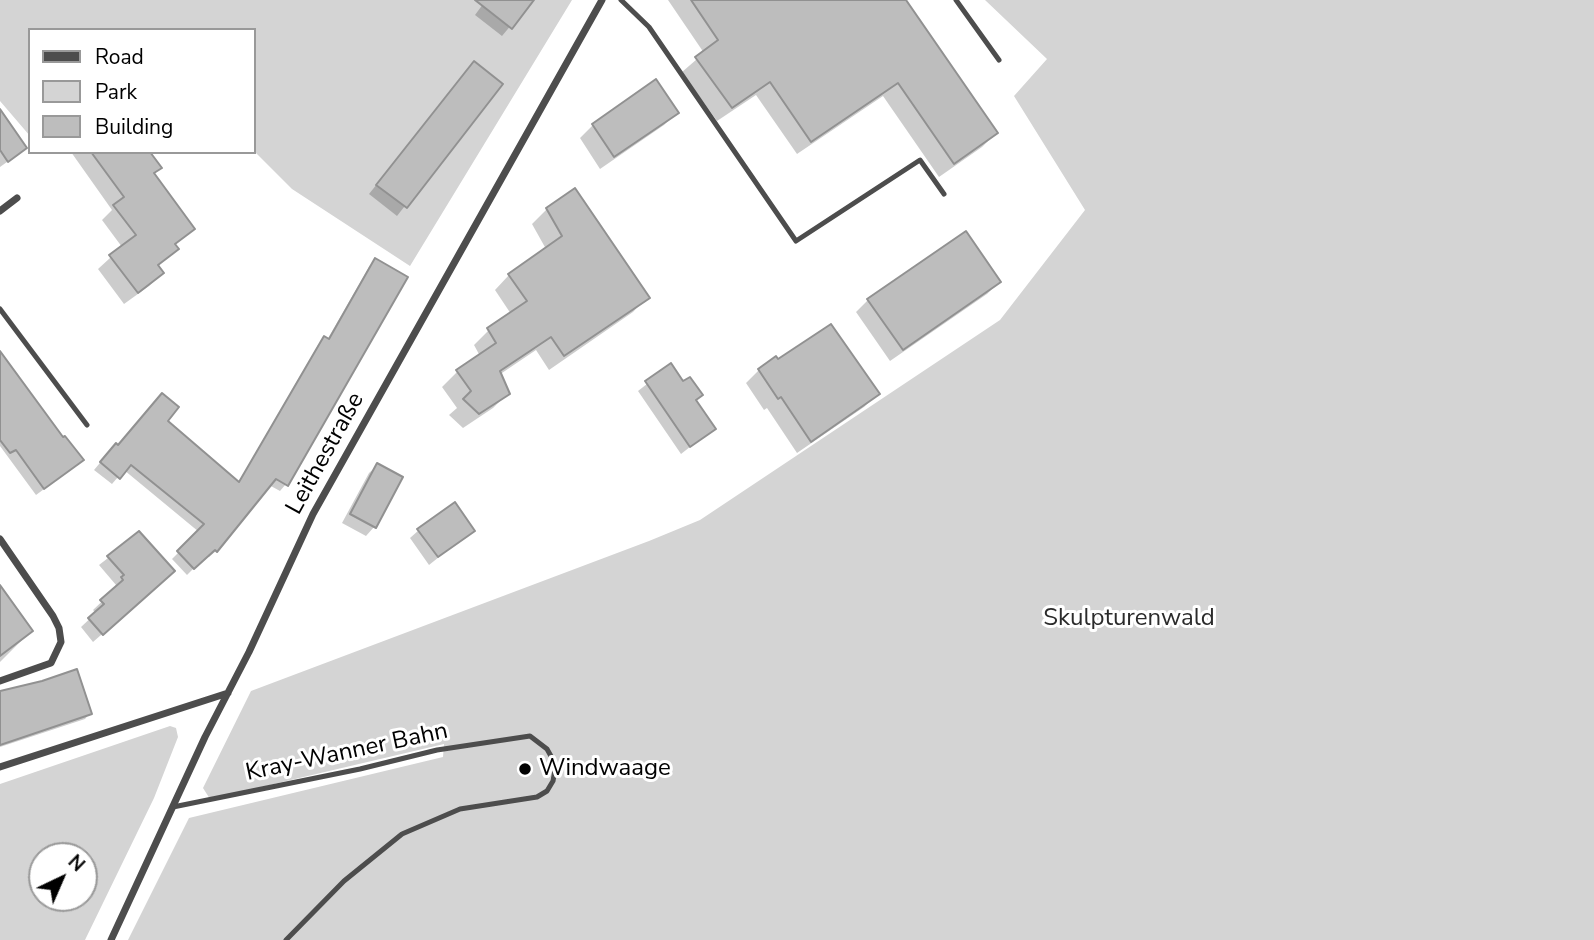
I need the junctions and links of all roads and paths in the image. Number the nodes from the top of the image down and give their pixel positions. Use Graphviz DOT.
graph roads {
  1 [pos="602,0"];
  2 [pos="621,0"];
  3 [pos="956,0"];
  4 [pos="999,60"];
  5 [pos="944,194"];
  6 [pos="17,198"];
  7 [pos="0,211"];
  8 [pos="0,309"];
  9 [pos="87,425"];
  10 [pos="0,539"];
  11 [pos="0,681"];
  12 [pos="228,692"];
  13 [pos="0,767"];
  14 [pos="173,807"];
  15 [pos="111,940"];
  16 [pos="286,940"];
  1 -- 12 [label="street, Leithestraße"];
  2 -- 5 [label="lane"];
  3 -- 4 [label="lane"];
  6 -- 7 [label="street"];
  8 -- 9 [label="lane"];
  10 -- 11 [label="street"];
  12 -- 13 [label="street"];
  12 -- 14 [label="street, Leithestraße"];
  14 -- 15 [label="street, Leithestraße"];
  14 -- 16 [label="lane, Kray-Wanner Bahn"];
}
